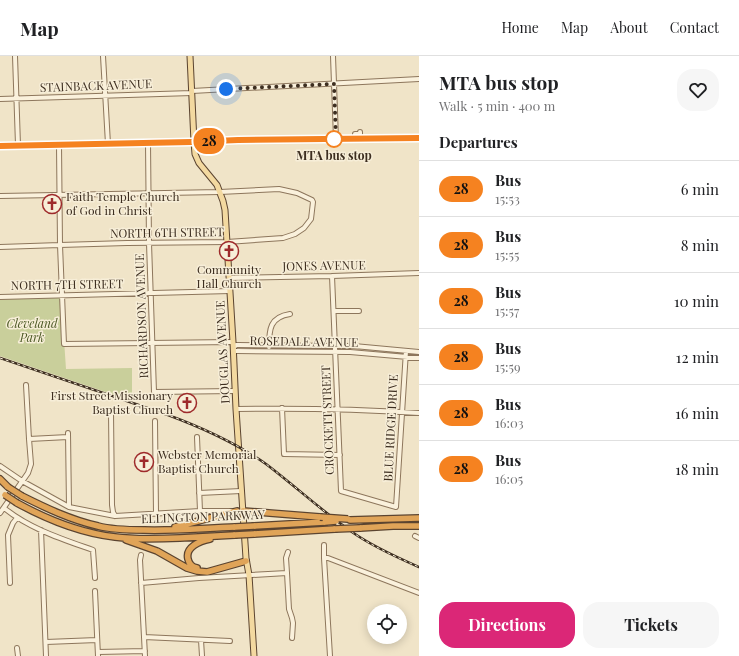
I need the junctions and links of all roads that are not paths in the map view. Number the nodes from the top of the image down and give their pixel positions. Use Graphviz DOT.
graph roads {
  1 [pos="15,56"];
  2 [pos="104,56"];
  3 [pos="190,56"];
  4 [pos="333,56"];
  5 [pos="419,80"];
  6 [pos="334,84"];
  7 [pos="192,92"];
  8 [pos="106,95"];
  9 [pos="0,98"];
  10 [pos="16,98"];
  11 [pos="419,138"];
  12 [pos="336,139"];
  13 [pos="194,142"];
  14 [pos="148,143"];
  15 [pos="108,144"];
  16 [pos="18,145"];
  17 [pos="59,145"];
  18 [pos="0,146"];
  19 [pos="220,192"];
  20 [pos="148,193"];
  21 [pos="59,195"];
  22 [pos="0,196"];
  23 [pos="227,242"];
  24 [pos="150,243"];
  25 [pos="60,246"];
  26 [pos="0,247"];
  27 [pos="419,273"];
  28 [pos="332,276"];
  29 [pos="229,278"];
  30 [pos="230,291"];
  31 [pos="151,293"];
  32 [pos="0,296"];
  33 [pos="61,296"];
  34 [pos="334,311"];
  35 [pos="359,311"];
  36 [pos="290,314"];
  37 [pos="233,342"];
  38 [pos="153,343"];
  39 [pos="269,345"];
  40 [pos="336,346"];
  41 [pos="233,349"];
  42 [pos="270,351"];
  43 [pos="406,351"];
  44 [pos="336,352"];
  45 [pos="419,352"];
  46 [pos="405,356"];
  47 [pos="419,358"];
  48 [pos="26,385"];
  49 [pos="235,391"];
  50 [pos="282,408"];
  51 [pos="236,409"];
  52 [pos="338,409"];
  53 [pos="111,412"];
  54 [pos="402,412"];
  55 [pos="419,413"];
  56 [pos="155,421"];
  57 [pos="197,437"];
  58 [pos="29,439"];
  59 [pos="340,455"];
  60 [pos="0,466"];
  61 [pos="0,479"];
  62 [pos="22,481"];
  63 [pos="0,491"];
  64 [pos="241,491"];
  65 [pos="341,491"];
  66 [pos="199,493"];
  67 [pos="69,507"];
  68 [pos="4,508"];
  69 [pos="200,511"];
  70 [pos="240,511"];
  71 [pos="0,513"];
  72 [pos="156,513"];
  73 [pos="115,516"];
  74 [pos="17,518"];
  75 [pos="419,518"];
  76 [pos="349,520"];
  77 [pos="419,526"];
  78 [pos="41,530"];
  79 [pos="160,531"];
  80 [pos="227,536"];
  81 [pos="116,538"];
  82 [pos="324,545"];
  83 [pos="288,552"];
  84 [pos="141,554"];
  85 [pos="326,558"];
  86 [pos="246,560"];
  87 [pos="287,573"];
  88 [pos="249,575"];
  89 [pos="95,578"];
  90 [pos="10,583"];
  91 [pos="141,583"];
  92 [pos="95,591"];
  93 [pos="419,593"];
  94 [pos="144,637"];
  95 [pos="292,638"];
  96 [pos="97,640"];
  97 [pos="201,640"];
  98 [pos="230,641"];
  99 [pos="46,642"];
  100 [pos="17,648"];
  101 [pos="145,651"];
  102 [pos="98,654"];
  103 [pos="18,656"];
  104 [pos="46,656"];
  105 [pos="145,656"];
  106 [pos="202,656"];
  107 [pos="254,656"];
  108 [pos="330,656"];
  1 -- 10 [label="street"];
  2 -- 8 [label="street"];
  3 -- 7 [label="main road, DOUGLAS AVENUE"];
  4 -- 6 [label="street"];
  5 -- 6 [label="street, STAINBACK AVENUE"];
  6 -- 7 [label="street, STAINBACK AVENUE"];
  6 -- 12 [label="street"];
  7 -- 8 [label="street, STAINBACK AVENUE"];
  7 -- 13 [label="main road, DOUGLAS AVENUE"];
  8 -- 10 [label="street, STAINBACK AVENUE"];
  8 -- 15 [label="street"];
  9 -- 10 [label="street, STAINBACK AVENUE"];
  10 -- 16 [label="street"];
  11 -- 12 [label="street"];
  12 -- 13 [label="street"];
  13 -- 14 [label="street"];
  13 -- 19 [label="main road, DOUGLAS AVENUE"];
  14 -- 15 [label="street"];
  14 -- 20 [label="street, RICHARDSON AVENUE"];
  15 -- 17 [label="street"];
  16 -- 17 [label="street"];
  16 -- 18 [label="street"];
  17 -- 21 [label="street"];
  19 -- 20 [label="street"];
  19 -- 23 [label="main road, DOUGLAS AVENUE"];
  19 -- 23 [label="street, NORTH 6TH STREET"];
  20 -- 21 [label="street"];
  20 -- 24 [label="street, RICHARDSON AVENUE"];
  21 -- 22 [label="street"];
  21 -- 25 [label="street"];
  23 -- 24 [label="street, NORTH 6TH STREET"];
  23 -- 29 [label="main road, DOUGLAS AVENUE"];
  24 -- 25 [label="street, NORTH 6TH STREET"];
  24 -- 31 [label="street, RICHARDSON AVENUE"];
  25 -- 26 [label="street, NORTH 6TH STREET"];
  25 -- 33 [label="street"];
  27 -- 28 [label="street, JONES AVENUE"];
  28 -- 29 [label="street, JONES AVENUE"];
  28 -- 34 [label="street, CROCKETT STREET"];
  29 -- 30 [label="main road, DOUGLAS AVENUE"];
  30 -- 31 [label="street, NORTH 7TH STREET"];
  30 -- 37 [label="main road, DOUGLAS AVENUE"];
  31 -- 33 [label="street, NORTH 7TH STREET"];
  31 -- 38 [label="street, RICHARDSON AVENUE"];
  32 -- 33 [label="street, NORTH 7TH STREET"];
  33 -- 38 [label="street"];
  34 -- 35 [label="street"];
  34 -- 40 [label="street, CROCKETT STREET"];
  36 -- 39 [label="street"];
  37 -- 38 [label="street"];
  37 -- 41 [label="main road, DOUGLAS AVENUE"];
  38 -- 49 [label="street, RICHARDSON AVENUE"];
  39 -- 40 [label="street, ROSEDALE AVENUE"];
  39 -- 41 [label="street, ROSEDALE AVENUE"];
  39 -- 42 [label="street"];
  40 -- 43 [label="street, ROSEDALE AVENUE"];
  40 -- 44 [label="street, CROCKETT STREET"];
  41 -- 42 [label="street, ROSEDALE AVENUE"];
  41 -- 49 [label="main road, DOUGLAS AVENUE"];
  42 -- 44 [label="street, ROSEDALE AVENUE"];
  43 -- 45 [label="street, ROSEDALE AVENUE"];
  43 -- 46 [label="street, BLUE RIDGE DRIVE"];
  44 -- 46 [label="street, ROSEDALE AVENUE"];
  44 -- 52 [label="street, CROCKETT STREET"];
  46 -- 47 [label="street, ROSEDALE AVENUE"];
  46 -- 54 [label="street, BLUE RIDGE DRIVE"];
  48 -- 58 [label="street"];
  49 -- 51 [label="main road, DOUGLAS AVENUE"];
  50 -- 51 [label="street"];
  50 -- 52 [label="street"];
  50 -- 59 [label="street"];
  51 -- 64 [label="main road, DOUGLAS AVENUE"];
  52 -- 54 [label="street"];
  52 -- 59 [label="street, CROCKETT STREET"];
  53 -- 73 [label="street"];
  54 -- 55 [label="street"];
  54 -- 65 [label="street, BLUE RIDGE DRIVE"];
  56 -- 72 [label="street"];
  57 -- 66 [label="street"];
  58 -- 62 [label="street"];
  58 -- 67 [label="street"];
  59 -- 65 [label="street, CROCKETT STREET"];
  60 -- 62 [label="street"];
  61 -- 79 [label="highway, ELLINGTON PARKWAY, bridge"];
  62 -- 67 [label="street"];
  62 -- 68 [label="street"];
  63 -- 81 [label="highway, ELLINGTON PARKWAY, bridge"];
  64 -- 66 [label="street"];
  64 -- 70 [label="main road, DOUGLAS AVENUE"];
  66 -- 69 [label="street"];
  67 -- 73 [label="street"];
  68 -- 71 [label="street"];
  68 -- 74 [label="street"];
  69 -- 70 [label="street"];
  69 -- 72 [label="street"];
  70 -- 76 [label="highway, bridge"];
  70 -- 79 [label="highway"];
  70 -- 86 [label="main road, DOUGLAS AVENUE"];
  72 -- 73 [label="street"];
  74 -- 78 [label="street"];
  74 -- 90 [label="street"];
  75 -- 76 [label="highway"];
  76 -- 79 [label="highway, ELLINGTON PARKWAY, bridge"];
  77 -- 80 [label="highway, ELLINGTON PARKWAY, bridge"];
  78 -- 89 [label="street"];
  78 -- 99 [label="street"];
  80 -- 81 [label="highway, ELLINGTON PARKWAY"];
  80 -- 86 [label="highway"];
  81 -- 86 [label="highway"];
  82 -- 85 [label="street"];
  83 -- 87 [label="street"];
  84 -- 91 [label="street"];
  85 -- 93 [label="street"];
  85 -- 108 [label="street"];
  86 -- 88 [label="main road, DOUGLAS AVENUE"];
  87 -- 88 [label="street"];
  87 -- 95 [label="street"];
  88 -- 91 [label="street"];
  88 -- 107 [label="main road, DOUGLAS AVENUE"];
  91 -- 94 [label="street"];
  92 -- 96 [label="street"];
  94 -- 97 [label="street"];
  94 -- 101 [label="street"];
  96 -- 99 [label="street"];
  96 -- 102 [label="street"];
  97 -- 98 [label="street"];
  97 -- 106 [label="street"];
  99 -- 104 [label="street"];
  100 -- 103 [label="street"];
  101 -- 102 [label="street"];
  101 -- 105 [label="street"];
}
